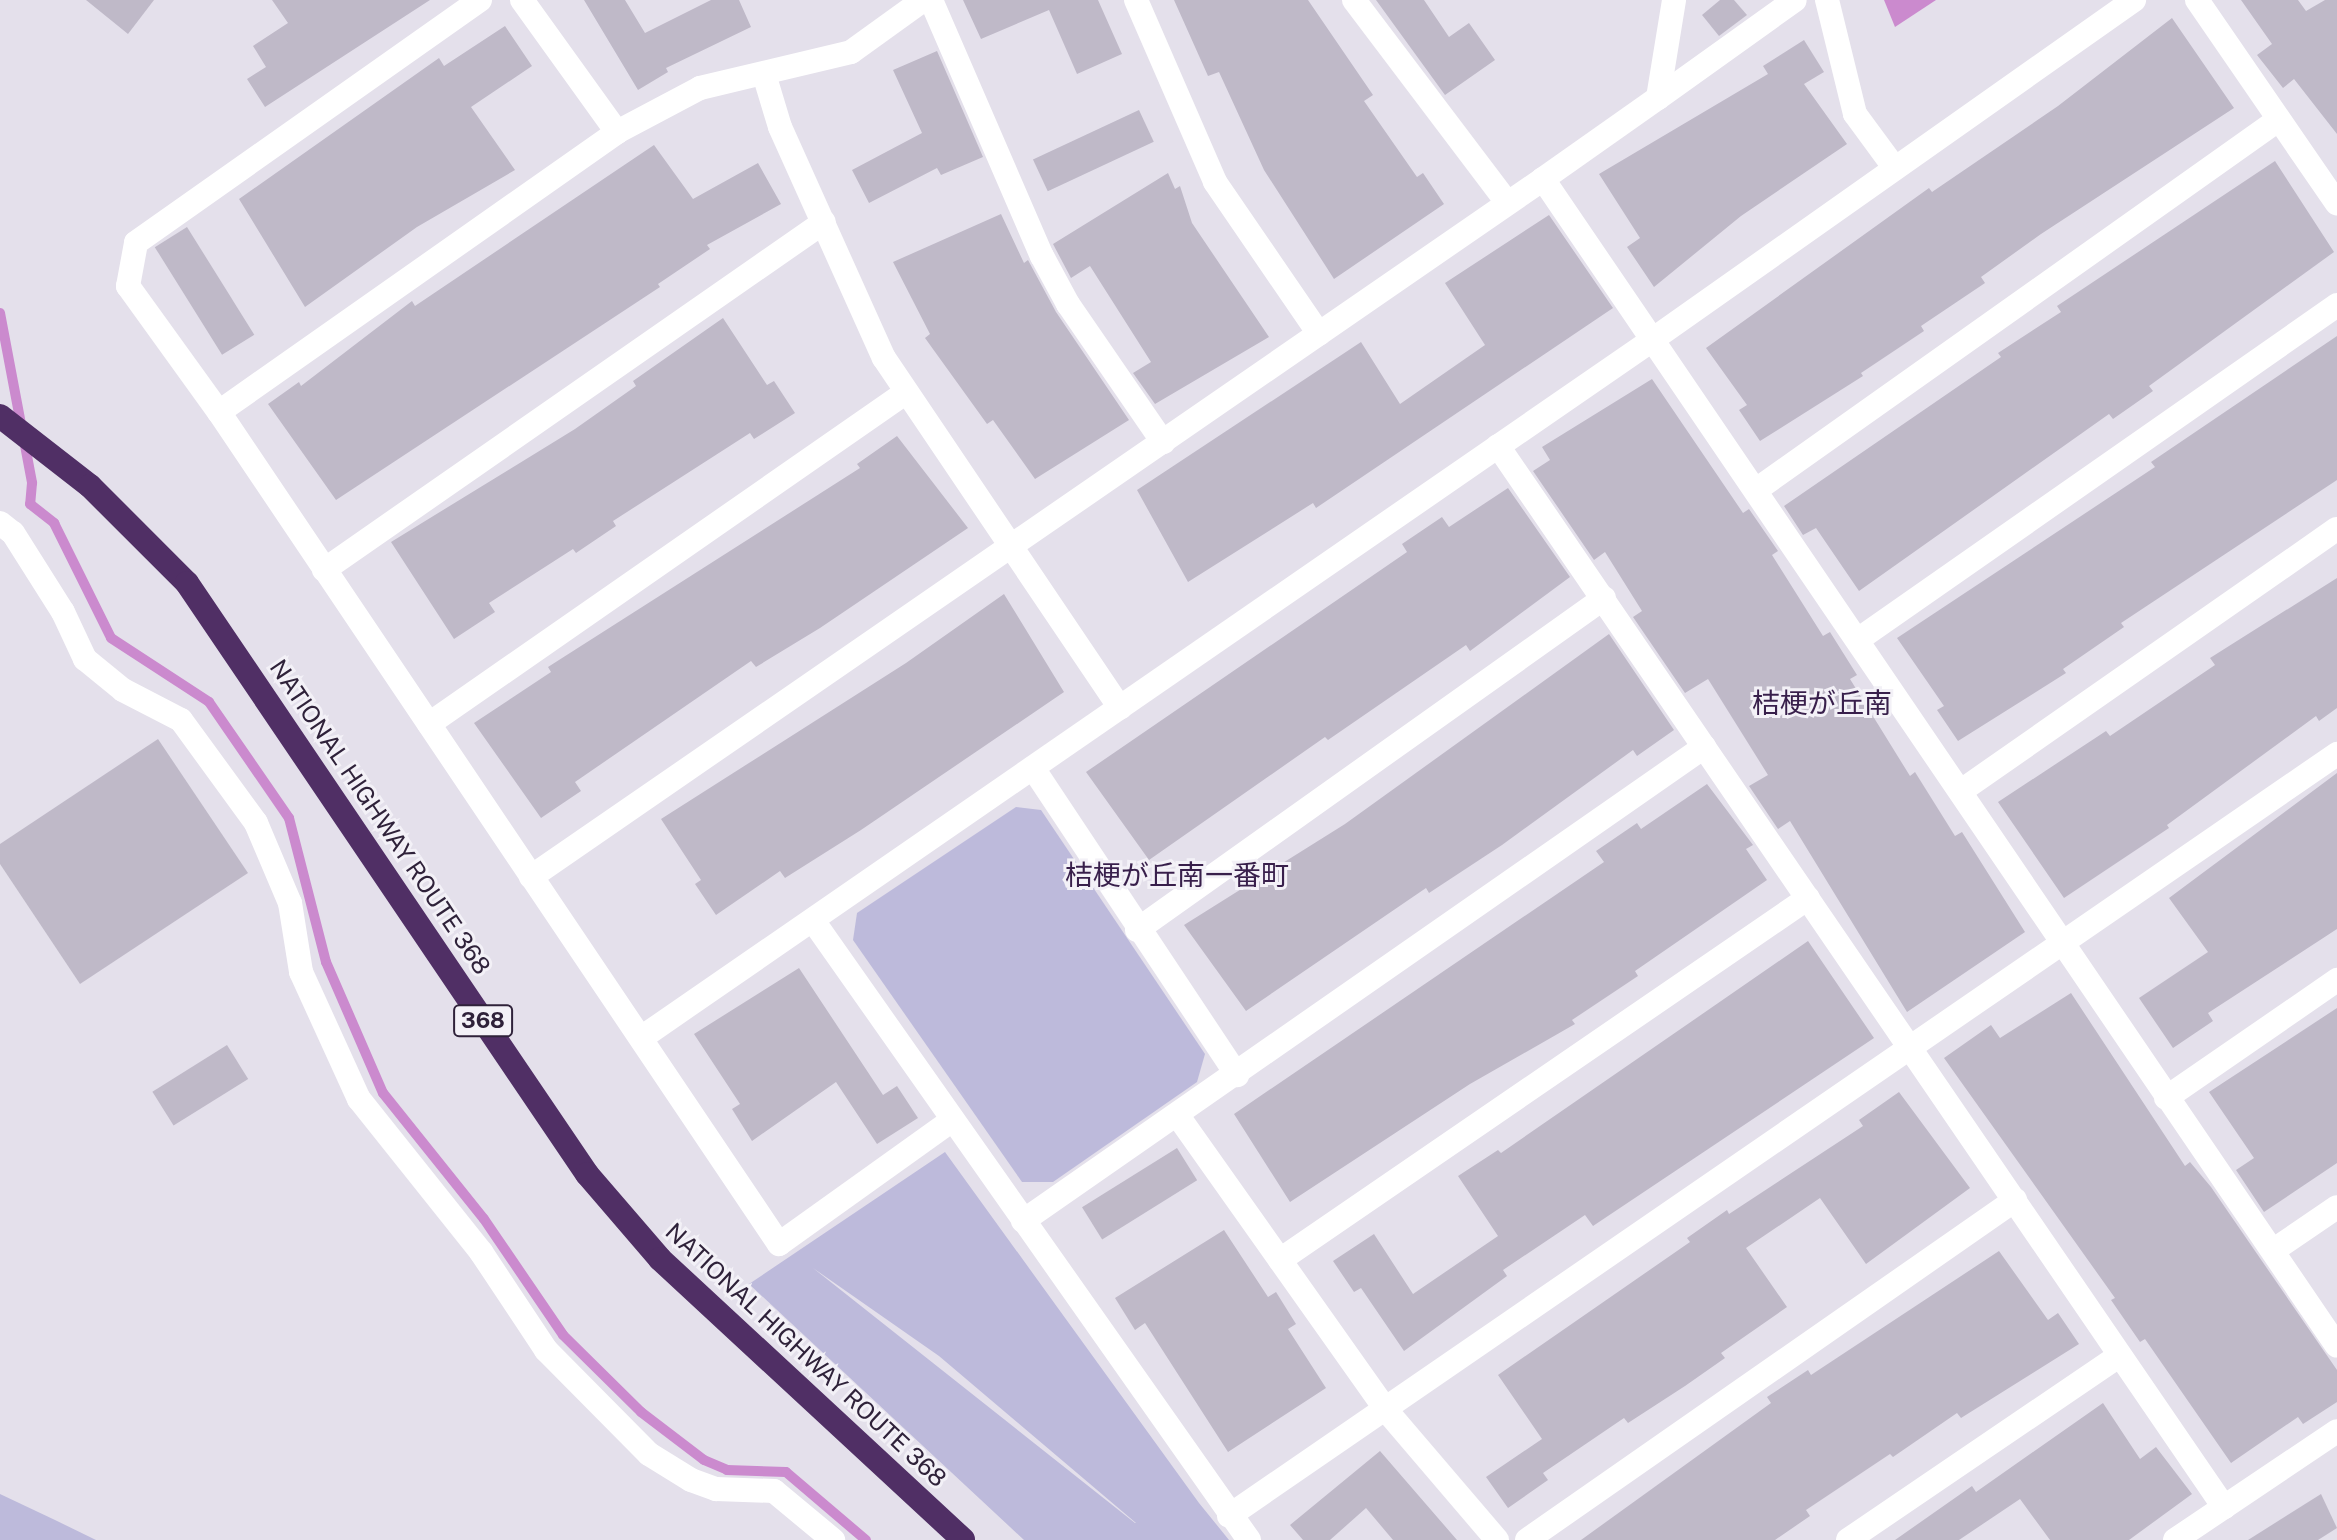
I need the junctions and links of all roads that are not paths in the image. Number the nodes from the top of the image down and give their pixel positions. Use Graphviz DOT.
graph roads {
  1 [pos="480,0"];
  2 [pos="522,0"];
  3 [pos="923,0"];
  4 [pos="931,0"];
  5 [pos="1136,0"];
  6 [pos="1354,0"];
  7 [pos="1674,0"];
  8 [pos="1795,0"];
  9 [pos="1827,0"];
  10 [pos="2134,0"];
  11 [pos="2197,0"];
  12 [pos="764,74"];
  13 [pos="1658,98"];
  14 [pos="2278,120"];
  15 [pos="617,132"];
  16 [pos="1894,167"];
  17 [pos="1543,179"];
  18 [pos="1506,201"];
  19 [pos="2337,204"];
  20 [pos="824,222"];
  21 [pos="2337,305"];
  22 [pos="1319,334"];
  23 [pos="1652,340"];
  24 [pos="905,393"];
  25 [pos="219,412"];
  26 [pos="0,416"];
  27 [pos="1163,442"];
  28 [pos="1498,446"];
  29 [pos="1756,490"];
  30 [pos="0,523"];
  31 [pos="2337,529"];
  32 [pos="1010,549"];
  33 [pos="324,570"];
  34 [pos="1604,598"];
  35 [pos="1859,639"];
  36 [pos="1120,708"];
  37 [pos="429,724"];
  38 [pos="1704,747"];
  39 [pos="2337,754"];
  40 [pos="1033,768"];
  41 [pos="1961,791"];
  42 [pos="531,877"];
  43 [pos="1808,898"];
  44 [pos="814,922"];
  45 [pos="1137,930"];
  46 [pos="2064,943"];
  47 [pos="2337,980"];
  48 [pos="641,1038"];
  49 [pos="1910,1048"];
  50 [pos="1237,1075"];
  51 [pos="2166,1098"];
  52 [pos="1178,1116"];
  53 [pos="951,1121"];
  54 [pos="2015,1200"];
  55 [pos="2337,1207"];
  56 [pos="1023,1221"];
  57 [pos="2274,1250"];
  58 [pos="1280,1260"];
  59 [pos="2337,1346"];
  60 [pos="2119,1356"];
  61 [pos="1386,1410"];
  62 [pos="2337,1431"];
  63 [pos="2224,1507"];
  64 [pos="1229,1516"];
  65 [pos="833,1540"];
  66 [pos="963,1540"];
  67 [pos="1249,1540"];
  68 [pos="1497,1540"];
  69 [pos="1527,1540"];
  70 [pos="1848,1540"];
  71 [pos="2175,1540"];
  1 -- 25 [label="street"];
  2 -- 15 [label="street"];
  3 -- 12 [label="street"];
  4 -- 27 [label="street"];
  5 -- 22 [label="street"];
  6 -- 18 [label="street"];
  7 -- 13 [label="street"];
  8 -- 13 [label="street"];
  9 -- 16 [label="street"];
  10 -- 16 [label="street"];
  11 -- 14 [label="street"];
  12 -- 15 [label="street"];
  12 -- 20 [label="street"];
  13 -- 17 [label="street"];
  14 -- 19 [label="street"];
  14 -- 29 [label="street"];
  15 -- 25 [label="street"];
  16 -- 23 [label="street"];
  17 -- 18 [label="street"];
  17 -- 23 [label="street"];
  18 -- 22 [label="street"];
  20 -- 24 [label="street"];
  20 -- 33 [label="street"];
  21 -- 35 [label="street"];
  22 -- 27 [label="street"];
  23 -- 28 [label="street"];
  23 -- 29 [label="street"];
  24 -- 32 [label="street"];
  24 -- 37 [label="street"];
  25 -- 33 [label="street"];
  26 -- 66 [label="highway, NATIONAL HIGHWAY ROUTE 368 / 368"];
  27 -- 32 [label="street"];
  28 -- 34 [label="street"];
  28 -- 36 [label="street"];
  29 -- 35 [label="street"];
  30 -- 65 [label="street"];
  31 -- 41 [label="street"];
  32 -- 36 [label="street"];
  32 -- 42 [label="street"];
  33 -- 37 [label="street"];
  34 -- 38 [label="street"];
  34 -- 45 [label="street"];
  35 -- 41 [label="street"];
  36 -- 40 [label="street"];
  37 -- 42 [label="street"];
  38 -- 43 [label="street"];
  38 -- 50 [label="street"];
  39 -- 46 [label="street"];
  40 -- 44 [label="street"];
  40 -- 45 [label="street"];
  41 -- 46 [label="street"];
  42 -- 48 [label="street"];
  43 -- 49 [label="street"];
  43 -- 58 [label="street"];
  44 -- 48 [label="street"];
  44 -- 53 [label="street"];
  45 -- 50 [label="street"];
  46 -- 49 [label="street"];
  46 -- 51 [label="street"];
  47 -- 51 [label="street"];
  48 -- 53 [label="street"];
  49 -- 54 [label="street"];
  49 -- 61 [label="street"];
  50 -- 52 [label="street"];
  51 -- 57 [label="street"];
  52 -- 56 [label="street"];
  52 -- 58 [label="street"];
  53 -- 56 [label="street"];
  54 -- 60 [label="street"];
  54 -- 69 [label="street"];
  55 -- 57 [label="street"];
  56 -- 64 [label="street"];
  57 -- 59 [label="street"];
  58 -- 61 [label="street"];
  60 -- 63 [label="street"];
  60 -- 70 [label="street"];
  61 -- 64 [label="street"];
  61 -- 68 [label="street"];
  62 -- 63 [label="street"];
  63 -- 71 [label="street"];
  64 -- 67 [label="street"];
}
